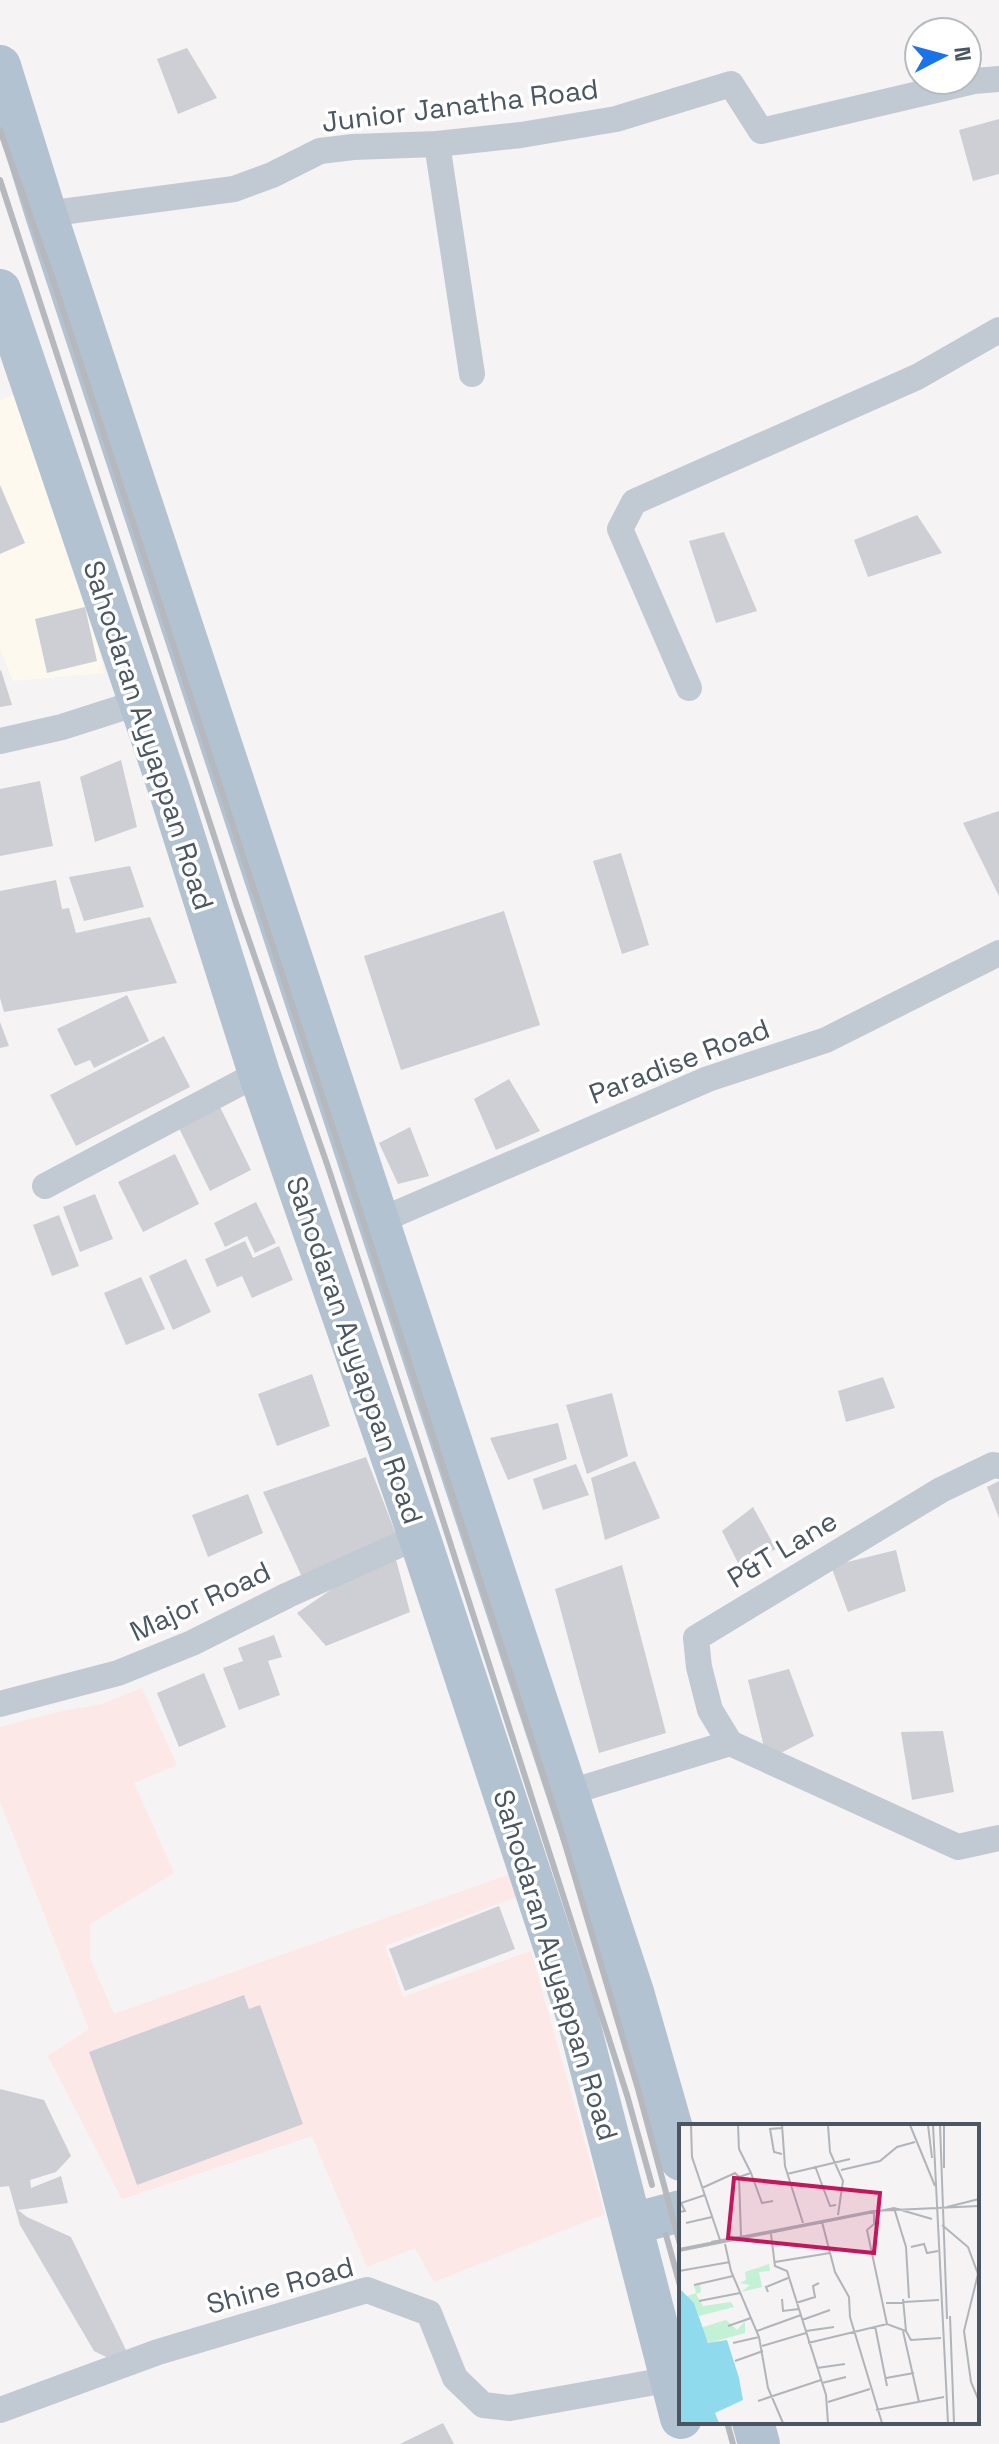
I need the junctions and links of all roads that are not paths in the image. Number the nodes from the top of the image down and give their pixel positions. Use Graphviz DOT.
graph roads {
  1 [pos="0,66"];
  2 [pos="999,79"];
  3 [pos="437,144"];
  4 [pos="46,214"];
  5 [pos="0,292"];
  6 [pos="999,330"];
  7 [pos="472,374"];
  8 [pos="689,688"];
  9 [pos="140,702"];
  10 [pos="0,741"];
  11 [pos="999,953"];
  12 [pos="259,1073"];
  13 [pos="45,1186"];
  14 [pos="379,1221"];
  15 [pos="999,1466"];
  16 [pos="419,1536"];
  17 [pos="0,1704"];
  18 [pos="730,1743"];
  19 [pos="567,1793"];
  20 [pos="999,1838"];
  21 [pos="679,2153"];
  22 [pos="679,2212"];
  23 [pos="632,2224"];
  24 [pos="678,2406"];
  25 [pos="0,2410"];
  26 [pos="682,2424"];
  27 [pos="754,2424"];
  28 [pos="687,2444"];
  29 [pos="759,2444"];
  1 -- 4 [label="main road"];
  2 -- 3 [label="street, Junior Janatha Road"];
  3 -- 4 [label="street, Junior Janatha Road"];
  3 -- 7 [label="street"];
  4 -- 14 [label="main road"];
  5 -- 9 [label="main road, Sahodaran Ayyappan Road"];
  6 -- 8 [label="street"];
  9 -- 10 [label="street"];
  9 -- 12 [label="main road, Sahodaran Ayyappan Road"];
  11 -- 14 [label="street, Paradise Road"];
  12 -- 13 [label="street"];
  12 -- 16 [label="main road, Sahodaran Ayyappan Road"];
  14 -- 19 [label="main road"];
  15 -- 18 [label="street, P&T Lane"];
  16 -- 17 [label="street, Major Road"];
  16 -- 23 [label="main road, Sahodaran Ayyappan Road"];
  18 -- 19 [label="street"];
  18 -- 20 [label="street"];
  19 -- 21 [label="main road"];
  22 -- 23 [label="main road"];
  23 -- 24 [label="main road, Sahodaran Ayyappan Road"];
  24 -- 25 [label="street, Shine Road"];
  26 -- 28 [label="main road, Sahodaran Ayyappan Road"];
  27 -- 29 [label="main road"];
}
